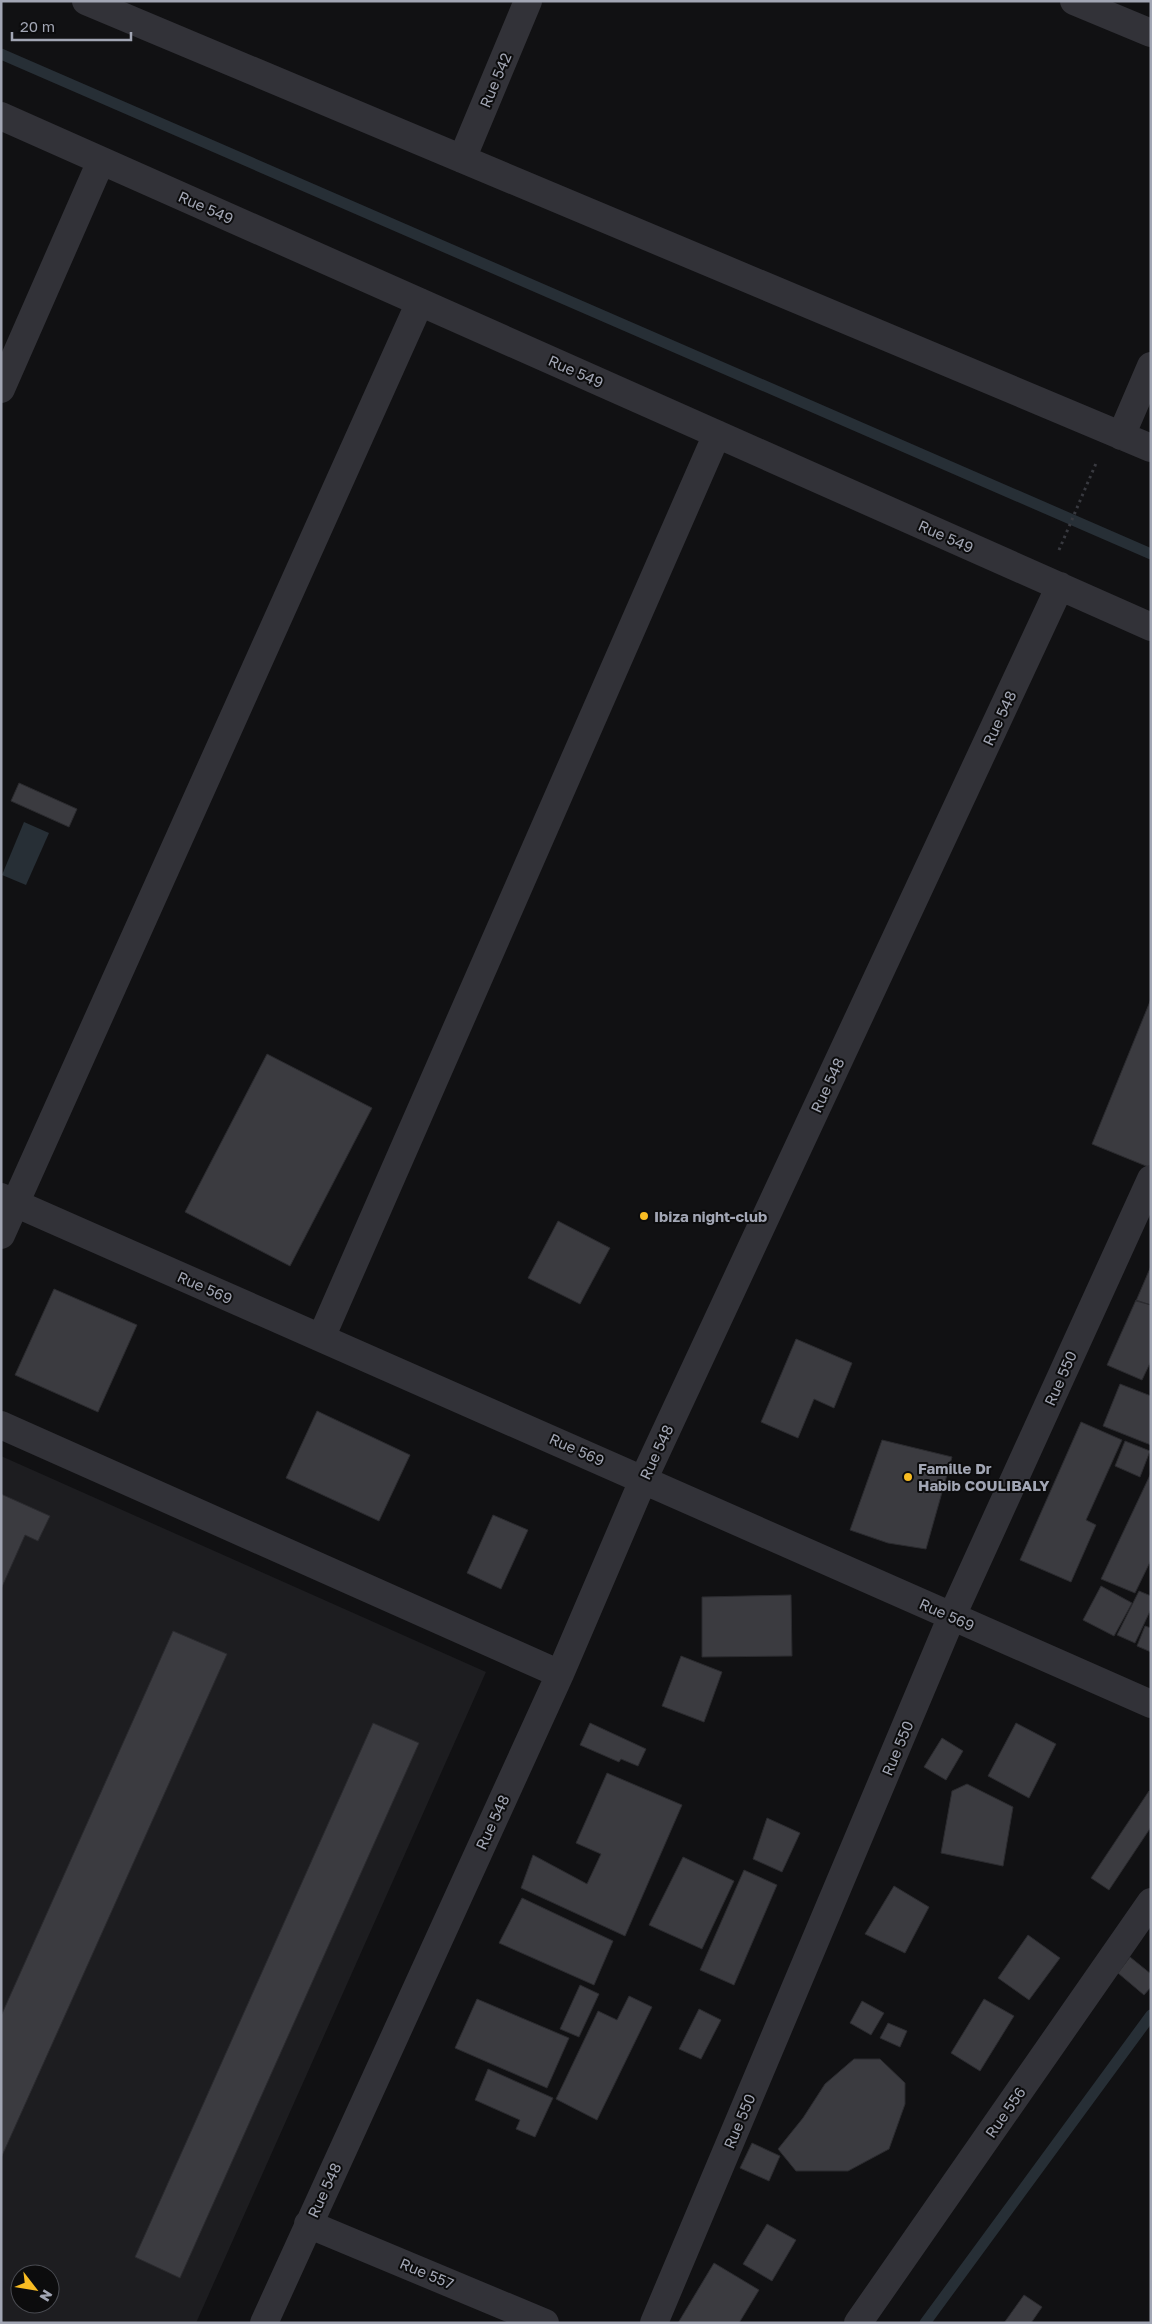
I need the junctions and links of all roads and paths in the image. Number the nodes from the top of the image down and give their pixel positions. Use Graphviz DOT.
graph roads {
  1 [pos="86,1"];
  2 [pos="528,1"];
  3 [pos="1074,1"];
  4 [pos="132,10"];
  5 [pos="1151,34"];
  6 [pos="1,116"];
  7 [pos="462,159"];
  8 [pos="101,161"];
  9 [pos="420,302"];
  10 [pos="1151,366"];
  11 [pos="1,389"];
  12 [pos="717,434"];
  13 [pos="1121,436"];
  14 [pos="1151,448"];
  15 [pos="1087,485"];
  16 [pos="1065,536"];
  17 [pos="1060,586"];
  18 [pos="1151,627"];
  19 [pos="1151,1179"];
  20 [pos="8,1200"];
  21 [pos="1,1235"];
  22 [pos="321,1338"];
  23 [pos="1,1426"];
  24 [pos="644,1478"];
  25 [pos="952,1616"];
  26 [pos="560,1674"];
  27 [pos="1151,1704"];
  28 [pos="1151,1902"];
  29 [pos="308,2224"];
  30 [pos="264,2323"];
  31 [pos="545,2323"];
  32 [pos="654,2323"];
  33 [pos="858,2323"];
  1 -- 4 [label="street"];
  2 -- 7 [label="street, Rue 542"];
  3 -- 5 [label="street"];
  4 -- 7 [label="street"];
  6 -- 8 [label="street, Rue 549"];
  7 -- 13 [label="street"];
  8 -- 9 [label="street, Rue 549"];
  8 -- 11 [label="street"];
  9 -- 12 [label="street, Rue 549"];
  9 -- 20 [label="street"];
  10 -- 13 [label="street"];
  12 -- 17 [label="street, Rue 549"];
  12 -- 22 [label="street"];
  13 -- 14 [label="street"];
  15 -- 16 [label="path"];
  17 -- 18 [label="street, Rue 549"];
  17 -- 24 [label="street, Rue 548"];
  19 -- 25 [label="street, Rue 550"];
  20 -- 21 [label="street"];
  20 -- 22 [label="street, Rue 569"];
  22 -- 24 [label="street, Rue 569"];
  23 -- 26 [label="street"];
  24 -- 25 [label="street, Rue 569"];
  24 -- 26 [label="street, Rue 548"];
  25 -- 27 [label="street, Rue 569"];
  25 -- 32 [label="street, Rue 550"];
  26 -- 29 [label="street, Rue 548"];
  28 -- 33 [label="street, Rue 556"];
  29 -- 30 [label="street, Rue 548"];
  29 -- 31 [label="street, Rue 557"];
}
